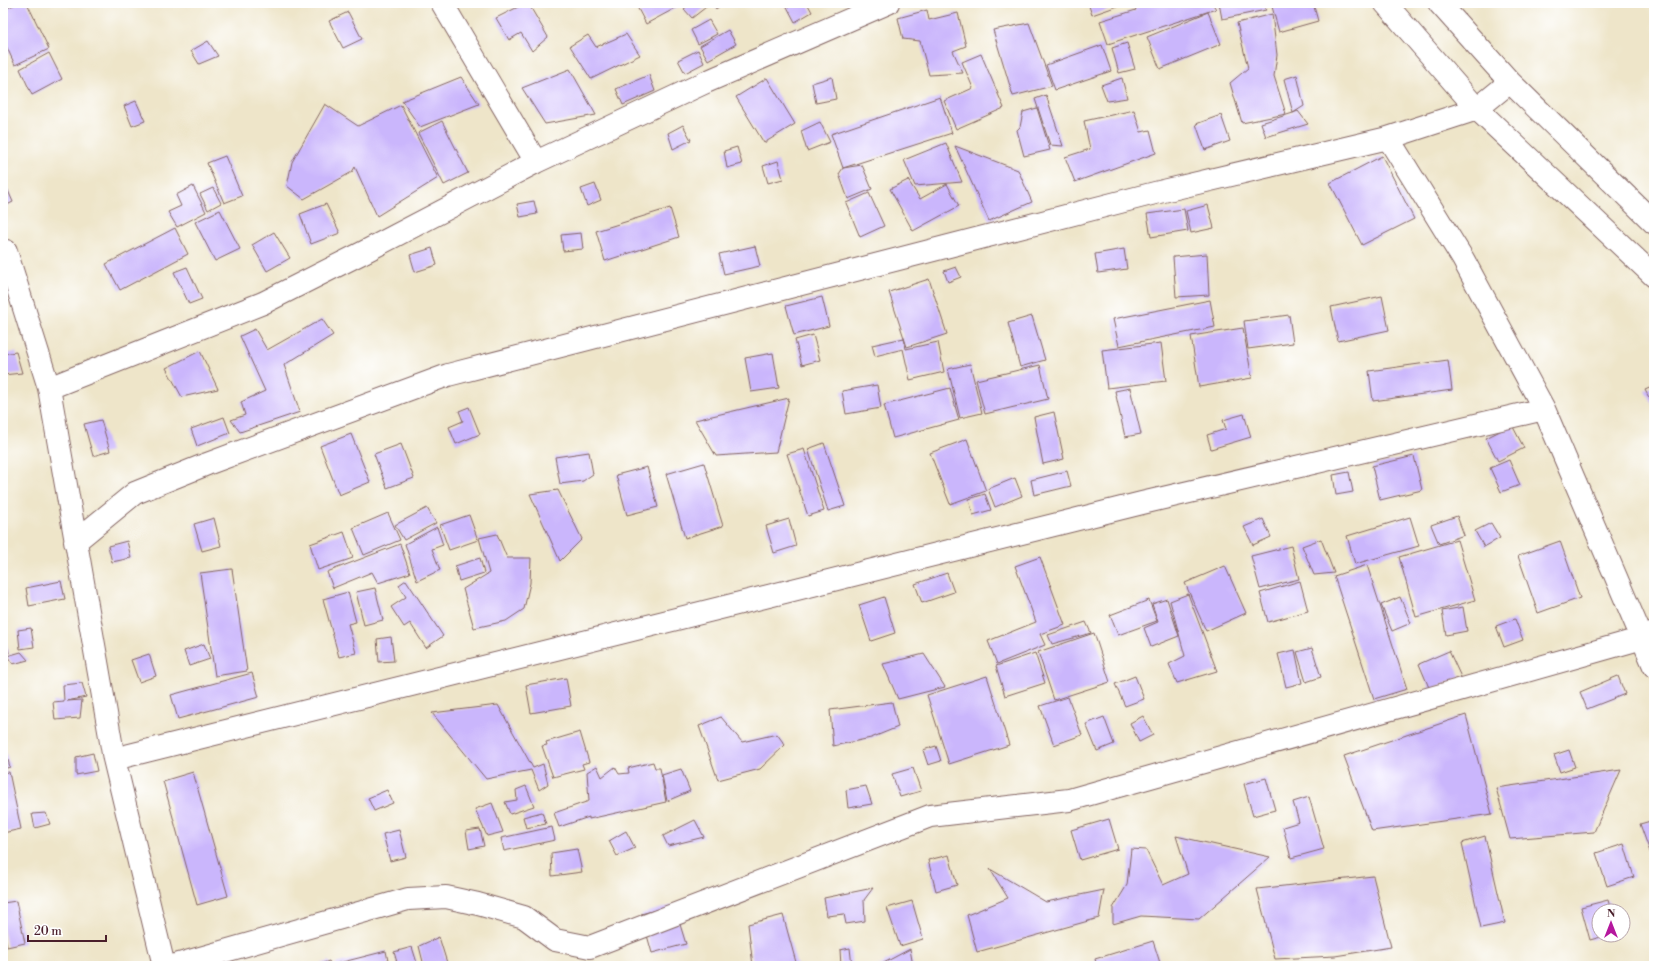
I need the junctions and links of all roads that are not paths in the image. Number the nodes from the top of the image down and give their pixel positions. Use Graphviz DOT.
graph roads {
  1 [pos="442,3"];
  2 [pos="888,3"];
  3 [pos="1385,3"];
  4 [pos="1439,3"];
  5 [pos="846,10"];
  6 [pos="1510,82"];
  7 [pos="1478,109"];
  8 [pos="1388,138"];
  9 [pos="536,162"];
  10 [pos="1654,223"];
  11 [pos="6,251"];
  12 [pos="1654,276"];
  13 [pos="49,388"];
  14 [pos="1544,409"];
  15 [pos="76,542"];
  16 [pos="1649,635"];
  17 [pos="1654,666"];
  18 [pos="114,759"];
  19 [pos="164,966"];
  20 [pos="172,966"];
  1 -- 9 [label="street"];
  2 -- 5 [label="street"];
  3 -- 7 [label="street"];
  4 -- 6 [label="street"];
  5 -- 9 [label="street"];
  6 -- 7 [label="street"];
  6 -- 10 [label="street"];
  7 -- 8 [label="street"];
  7 -- 12 [label="street"];
  8 -- 14 [label="street"];
  8 -- 15 [label="street"];
  9 -- 13 [label="street"];
  11 -- 13 [label="street"];
  13 -- 15 [label="street"];
  14 -- 16 [label="street"];
  14 -- 18 [label="street"];
  15 -- 18 [label="street"];
  16 -- 17 [label="street"];
  16 -- 20 [label="street"];
  18 -- 19 [label="street"];
}
